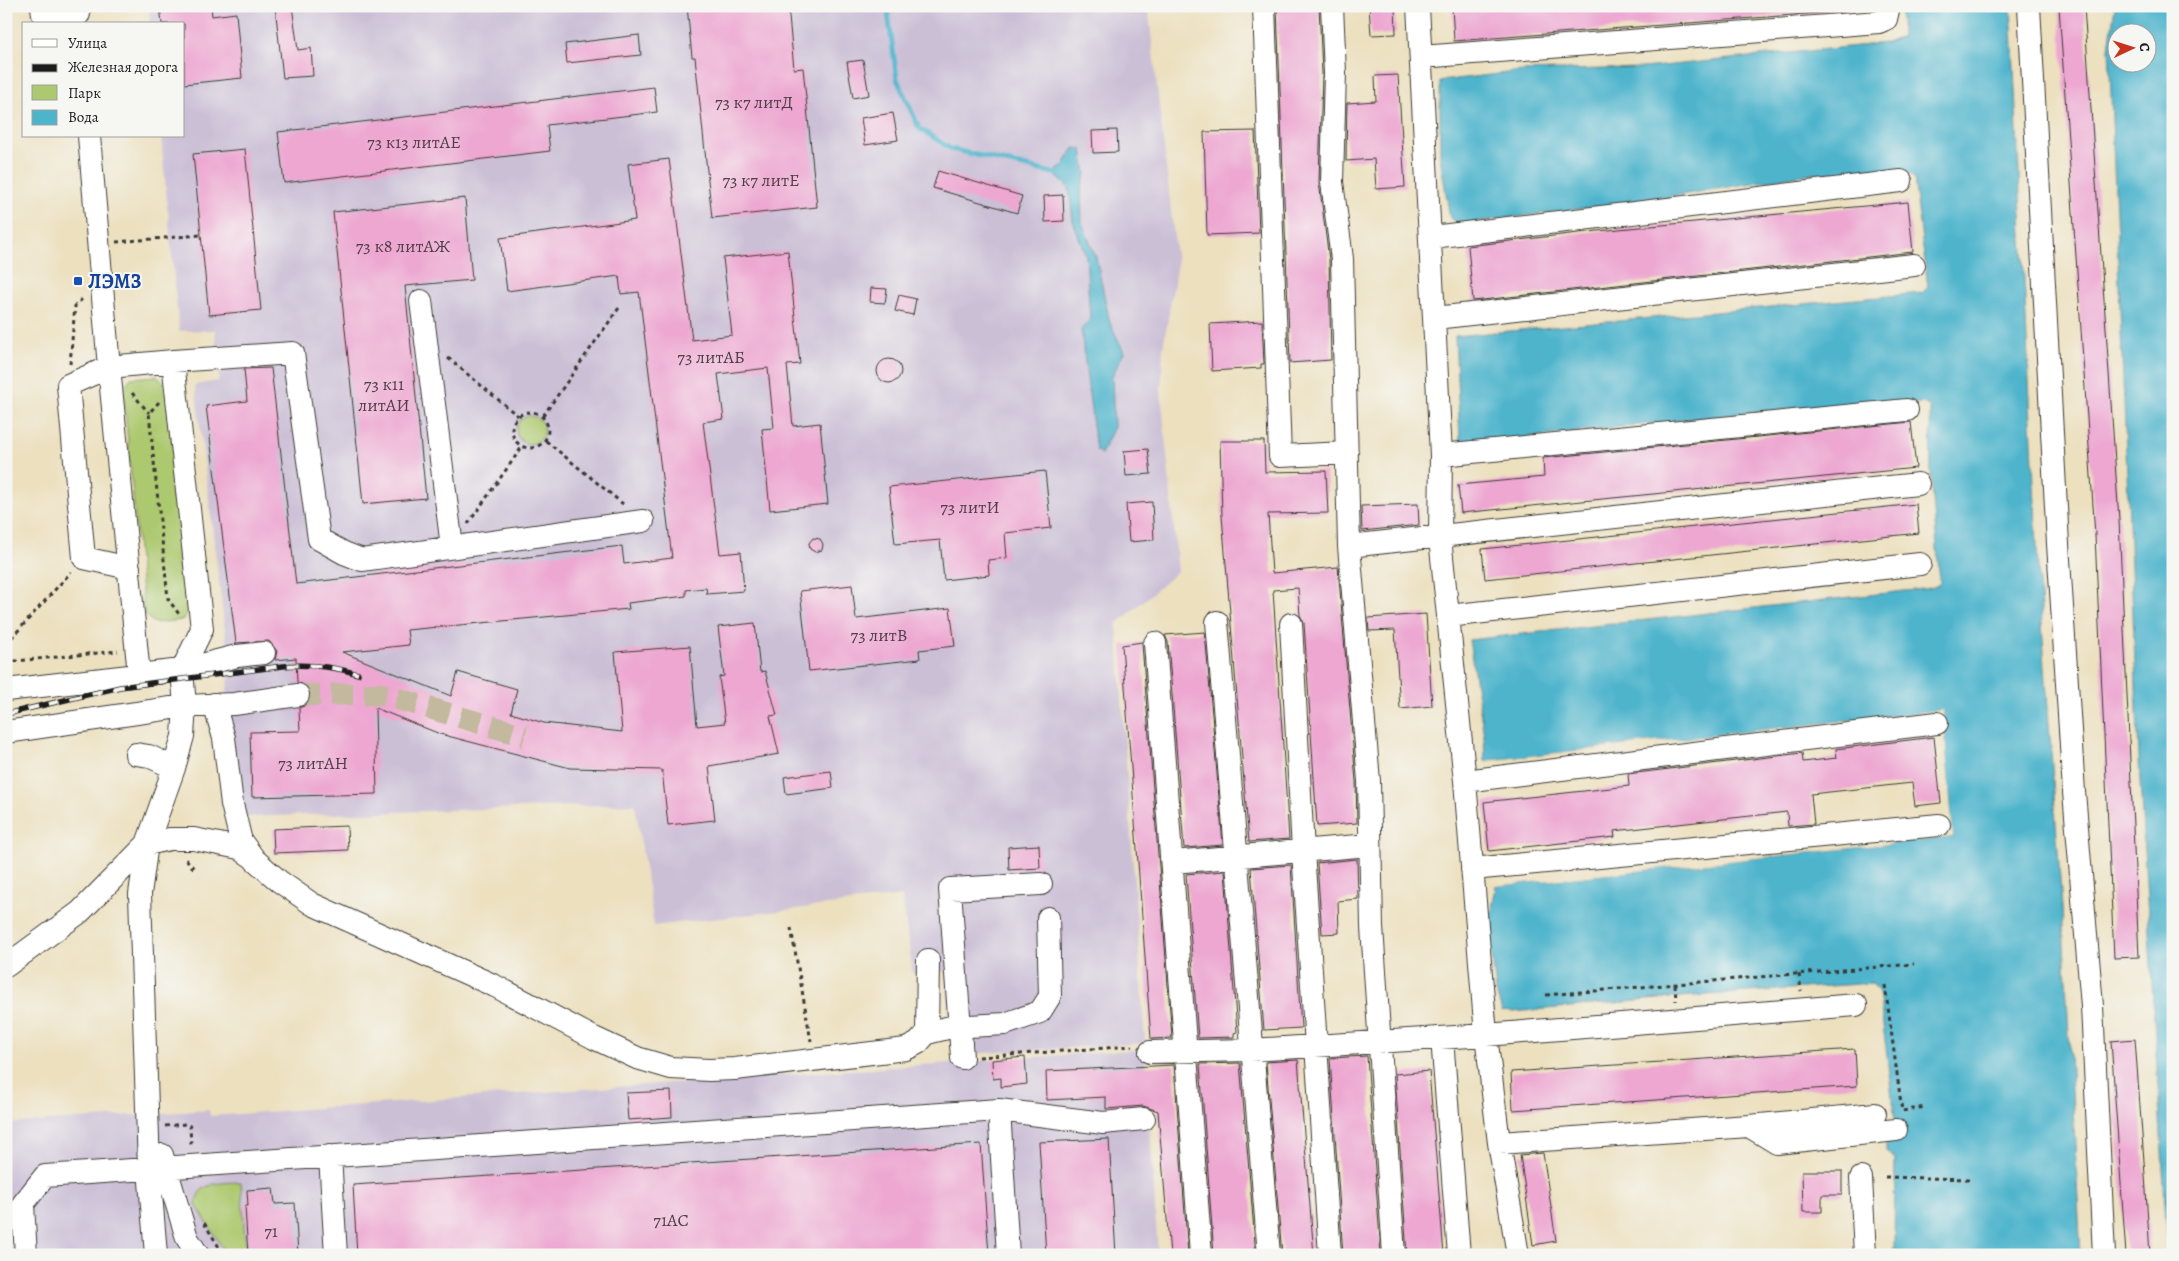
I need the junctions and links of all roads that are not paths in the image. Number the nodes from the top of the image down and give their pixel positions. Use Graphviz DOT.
graph roads {
  1 [pos="42,6"];
  2 [pos="1264,6"];
  3 [pos="1332,6"];
  4 [pos="1418,6"];
  5 [pos="1889,6"];
  6 [pos="2029,6"];
  7 [pos="79,15"];
  8 [pos="1421,57"];
  9 [pos="90,138"];
  10 [pos="1901,181"];
  11 [pos="1432,238"];
  12 [pos="1914,265"];
  13 [pos="421,301"];
  14 [pos="1434,318"];
  15 [pos="109,367"];
  16 [pos="174,371"];
  17 [pos="1907,410"];
  18 [pos="1347,453"];
  19 [pos="1441,455"];
  20 [pos="1918,484"];
  21 [pos="643,521"];
  22 [pos="1440,538"];
  23 [pos="1349,546"];
  24 [pos="452,547"];
  25 [pos="1920,564"];
  26 [pos="128,568"];
  27 [pos="1448,616"];
  28 [pos="1217,622"];
  29 [pos="1291,624"];
  30 [pos="1155,643"];
  31 [pos="264,653"];
  32 [pos="182,670"];
  33 [pos="139,675"];
  34 [pos="6,690"];
  35 [pos="298,695"];
  36 [pos="214,704"];
  37 [pos="185,706"];
  38 [pos="1937,723"];
  39 [pos="6,732"];
  40 [pos="136,754"];
  41 [pos="174,768"];
  42 [pos="1465,781"];
  43 [pos="1939,825"];
  44 [pos="147,844"];
  45 [pos="1369,845"];
  46 [pos="1302,851"];
  47 [pos="1239,856"];
  48 [pos="255,860"];
  49 [pos="1173,862"];
  50 [pos="1472,869"];
  51 [pos="1041,884"];
  52 [pos="1048,918"];
  53 [pos="928,960"];
  54 [pos="6,966"];
  55 [pos="1856,1005"];
  56 [pos="960,1027"];
  57 [pos="926,1033"];
  58 [pos="1486,1035"];
  59 [pos="1442,1038"];
  60 [pos="1379,1042"];
  61 [pos="1316,1046"];
  62 [pos="1186,1050"];
  63 [pos="1251,1050"];
  64 [pos="1150,1052"];
  65 [pos="962,1058"];
  66 [pos="999,1110"];
  67 [pos="1875,1114"];
  68 [pos="1144,1119"];
  69 [pos="1749,1126"];
  70 [pos="1896,1130"];
  71 [pos="1500,1144"];
  72 [pos="330,1156"];
  73 [pos="157,1168"];
  74 [pos="1861,1178"];
  75 [pos="26,1255"];
  76 [pos="156,1255"];
  77 [pos="198,1255"];
  78 [pos="336,1255"];
  79 [pos="1008,1255"];
  80 [pos="1201,1255"];
  81 [pos="1269,1255"];
  82 [pos="1330,1255"];
  83 [pos="1394,1255"];
  84 [pos="1459,1255"];
  85 [pos="1518,1255"];
  86 [pos="1865,1255"];
  87 [pos="2104,1255"];
  1 -- 7 [label="street"];
  2 -- 18 [label="street"];
  3 -- 18 [label="street"];
  4 -- 8 [label="street"];
  5 -- 8 [label="street"];
  6 -- 87 [label="street"];
  8 -- 11 [label="street"];
  9 -- 15 [label="street"];
  10 -- 11 [label="street"];
  11 -- 14 [label="street"];
  12 -- 14 [label="street"];
  13 -- 24 [label="street"];
  14 -- 19 [label="street"];
  15 -- 16 [label="street"];
  15 -- 26 [label="street"];
  15 -- 26 [label="street"];
  16 -- 24 [label="street"];
  16 -- 32 [label="street"];
  17 -- 19 [label="street"];
  18 -- 23 [label="street"];
  19 -- 22 [label="street"];
  20 -- 22 [label="street"];
  21 -- 24 [label="street"];
  22 -- 23 [label="street"];
  22 -- 27 [label="street"];
  23 -- 45 [label="street"];
  25 -- 27 [label="street"];
  26 -- 33 [label="street"];
  27 -- 42 [label="street"];
  28 -- 47 [label="street"];
  29 -- 46 [label="street"];
  30 -- 49 [label="street"];
  31 -- 32 [label="street"];
  32 -- 33 [label="street"];
  32 -- 37 [label="street"];
  33 -- 34 [label="street"];
  35 -- 36 [label="street"];
  36 -- 37 [label="street"];
  36 -- 48 [label="street"];
  37 -- 39 [label="street"];
  37 -- 41 [label="street"];
  38 -- 42 [label="street"];
  40 -- 41 [label="street"];
  41 -- 44 [label="street"];
  42 -- 50 [label="street"];
  43 -- 50 [label="street"];
  44 -- 48 [label="street"];
  44 -- 54 [label="street"];
  44 -- 73 [label="street"];
  45 -- 46 [label="street"];
  45 -- 60 [label="street"];
  46 -- 47 [label="street"];
  46 -- 61 [label="street"];
  47 -- 49 [label="street"];
  47 -- 63 [label="street"];
  48 -- 57 [label="street"];
  49 -- 62 [label="street"];
  50 -- 58 [label="street"];
  51 -- 56 [label="street"];
  52 -- 56 [label="street"];
  53 -- 57 [label="street"];
  55 -- 58 [label="street"];
  56 -- 57 [label="street"];
  56 -- 65 [label="street"];
  58 -- 59 [label="street"];
  58 -- 71 [label="street"];
  59 -- 60 [label="street"];
  59 -- 84 [label="street"];
  60 -- 61 [label="street"];
  60 -- 83 [label="street"];
  61 -- 63 [label="street"];
  61 -- 82 [label="street"];
  62 -- 63 [label="street"];
  62 -- 64 [label="street"];
  62 -- 80 [label="street"];
  63 -- 81 [label="street"];
  66 -- 68 [label="street"];
  66 -- 72 [label="street"];
  66 -- 79 [label="street"];
  67 -- 69 [label="street"];
  69 -- 70 [label="street"];
  69 -- 71 [label="street"];
  71 -- 85 [label="street"];
  72 -- 73 [label="street"];
  72 -- 78 [label="street"];
  73 -- 75 [label="street"];
  73 -- 76 [label="street"];
  73 -- 77 [label="street"];
  74 -- 86 [label="street"];
}
